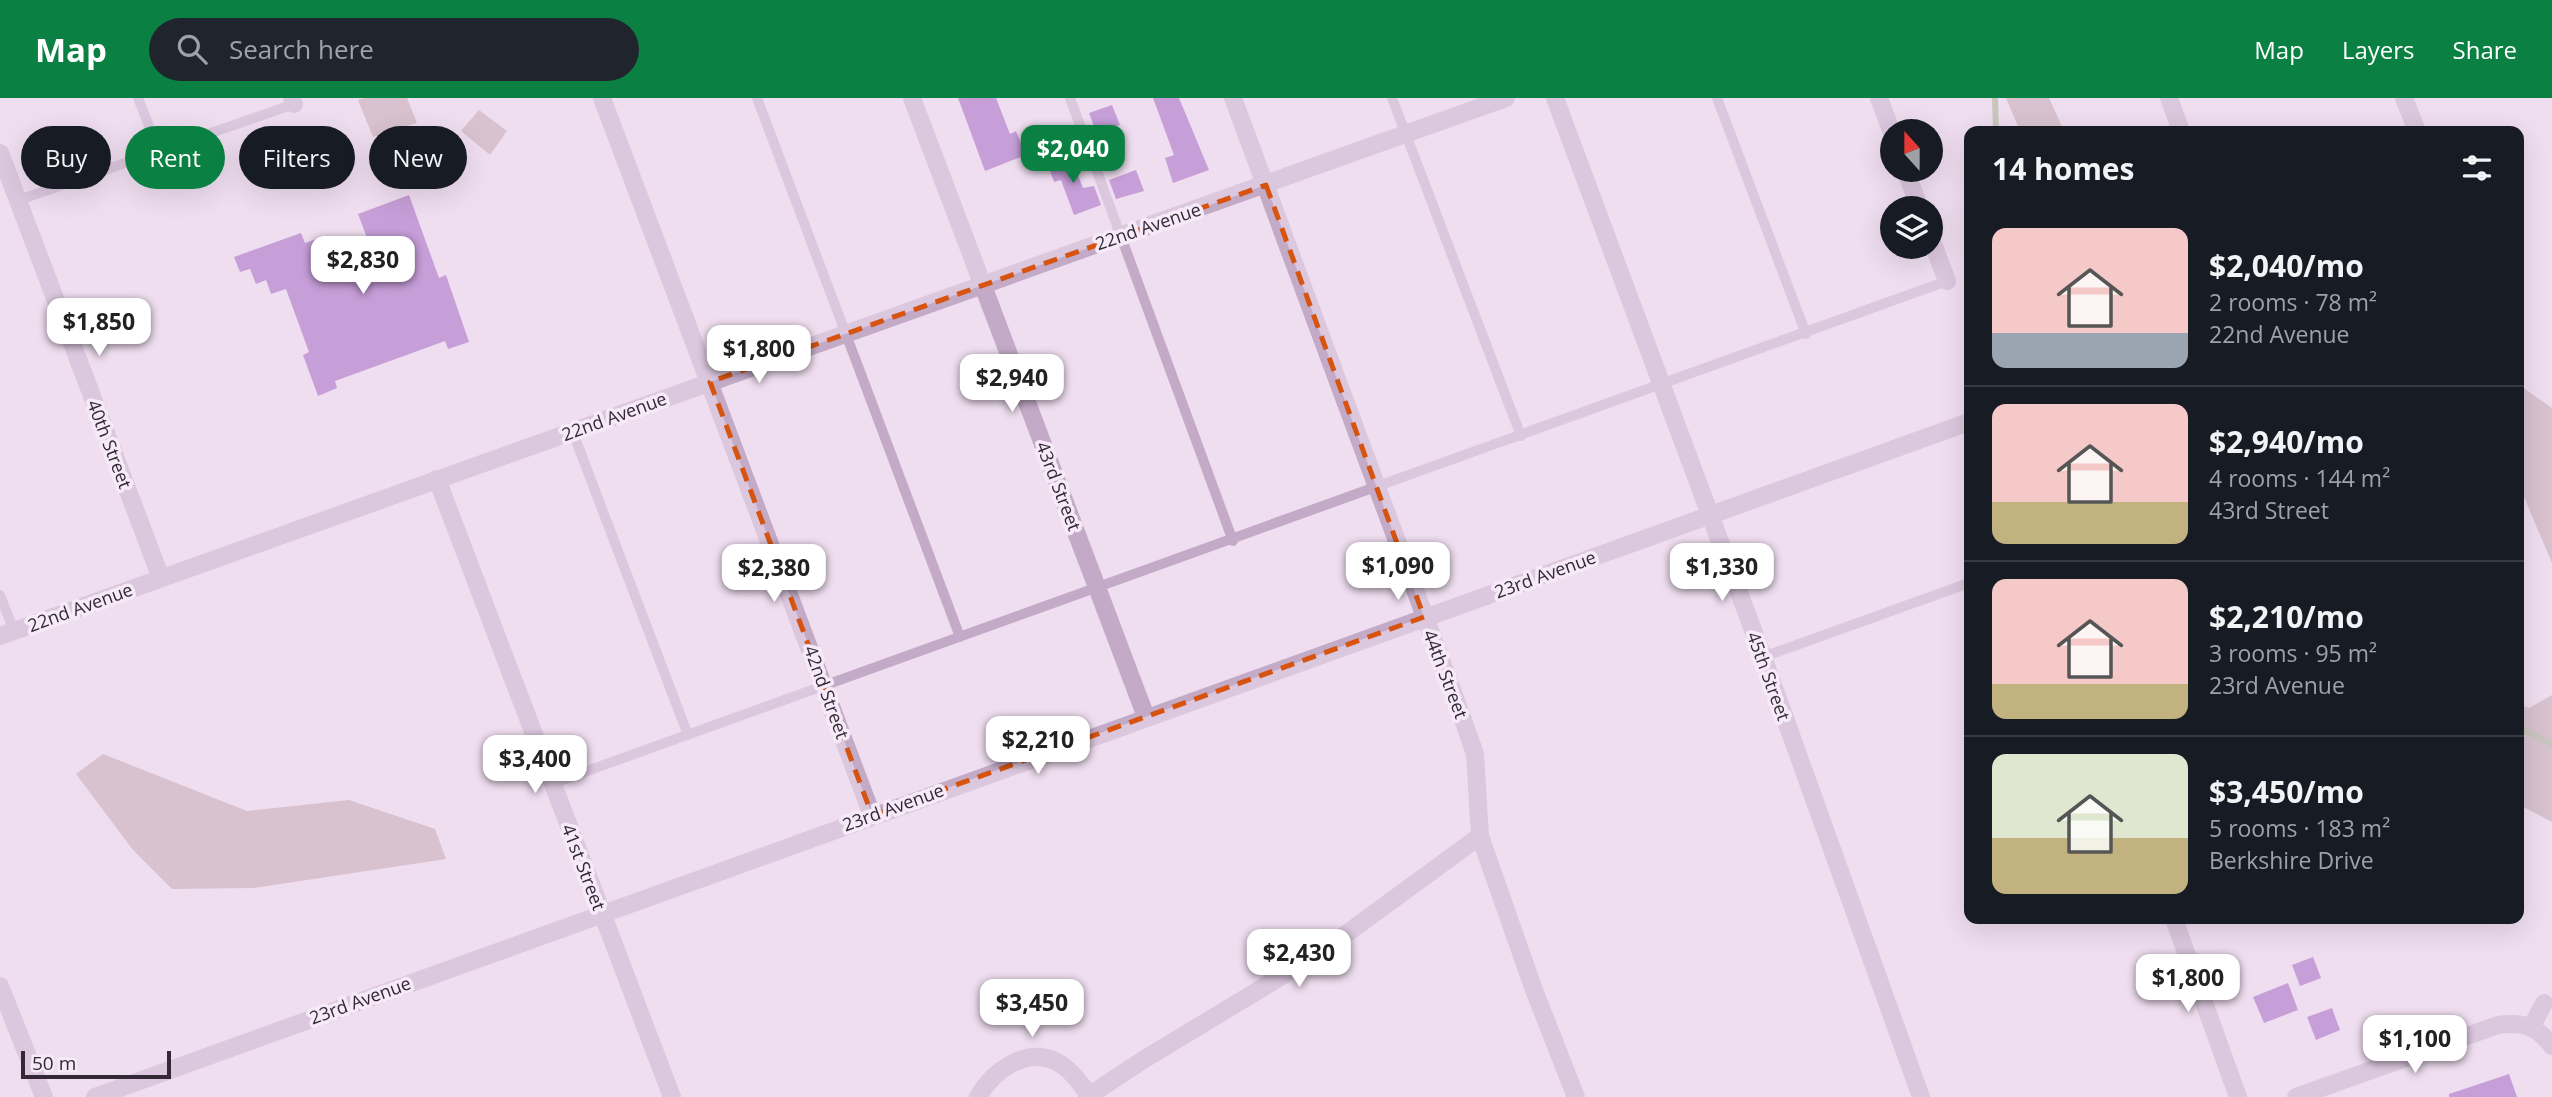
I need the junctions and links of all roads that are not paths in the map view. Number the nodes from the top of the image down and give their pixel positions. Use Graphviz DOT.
graph roads {
  1 [pos="138,98"];
  2 [pos="602,98"];
  3 [pos="757,98"];
  4 [pos="912,98"];
  5 [pos="1070,98"];
  6 [pos="1233,98"];
  7 [pos="1392,98"];
  8 [pos="1506,98"];
  9 [pos="1555,98"];
  10 [pos="1717,98"];
  11 [pos="1879,98"];
  12 [pos="2169,98"];
  13 [pos="2404,98"];
  14 [pos="293,101"];
  15 [pos="1887,119"];
  16 [pos="149,126"];
  17 [pos="2178,126"];
  18 [pos="2413,126"];
  19 [pos="1405,134"];
  20 [pos="0,153"];
  21 [pos="1266,185"];
  22 [pos="19,200"];
  23 [pos="1122,236"];
  24 [pos="1939,259"];
  25 [pos="1947,281"];
  26 [pos="983,284"];
  27 [pos="847,333"];
  28 [pos="1806,334"];
  29 [pos="710,382"];
  30 [pos="1661,385"];
  31 [pos="1964,424"];
  32 [pos="572,430"];
  33 [pos="1521,436"];
  34 [pos="437,479"];
  35 [pos="1378,488"];
  36 [pos="1709,515"];
  37 [pos="1233,541"];
  38 [pos="161,578"];
  39 [pos="1964,585"];
  40 [pos="1099,589"];
  41 [pos="0,595"];
  42 [pos="1424,617"];
  43 [pos="7,633"];
  44 [pos="960,637"];
  45 [pos="1763,657"];
  46 [pos="825,684"];
  47 [pos="1146,716"];
  48 [pos="688,735"];
  49 [pos="551,784"];
  50 [pos="872,815"];
  51 [pos="1480,836"];
  52 [pos="602,912"];
  53 [pos="2176,924"];
  54 [pos="0,986"];
  55 [pos="2544,1003"];
  56 [pos="2532,1026"];
  57 [pos="2552,1046"];
  58 [pos="1088,1096"];
  59 [pos="44,1097"];
  60 [pos="95,1097"];
  61 [pos="672,1097"];
  62 [pos="978,1097"];
  63 [pos="1576,1097"];
  64 [pos="1921,1097"];
  65 [pos="2238,1097"];
  66 [pos="2296,1097"];
  1 -- 16 [label="lane"];
  2 -- 29 [label="street, 42nd Street"];
  3 -- 27 [label="lane"];
  4 -- 26 [label="street, 43rd Street"];
  5 -- 23 [label="lane"];
  6 -- 21 [label="street, 44th Street"];
  7 -- 19 [label="lane"];
  8 -- 19 [label="street, 22nd Avenue"];
  9 -- 30 [label="street, 45th Street"];
  10 -- 28 [label="lane"];
  11 -- 15 [label="street"];
  12 -- 17 [label="street"];
  13 -- 18 [label="street"];
  14 -- 22 [label="lane"];
  19 -- 21 [label="street, 22nd Avenue"];
  19 -- 33 [label="lane"];
  20 -- 22 [label="street, 40th Street"];
  21 -- 23 [label="street, 22nd Avenue"];
  21 -- 35 [label="street, 44th Street"];
  22 -- 38 [label="street, 40th Street"];
  23 -- 26 [label="street, 22nd Avenue"];
  23 -- 37 [label="lane"];
  24 -- 25 [label="street"];
  25 -- 28 [label="lane"];
  26 -- 27 [label="street, 22nd Avenue"];
  26 -- 40 [label="street, 43rd Street"];
  27 -- 29 [label="street, 22nd Avenue"];
  27 -- 44 [label="lane"];
  28 -- 30 [label="lane"];
  29 -- 32 [label="street, 22nd Avenue"];
  29 -- 46 [label="street, 42nd Street"];
  30 -- 33 [label="lane"];
  30 -- 36 [label="street, 45th Street"];
  31 -- 36 [label="street, 23rd Avenue"];
  32 -- 34 [label="street, 22nd Avenue"];
  32 -- 48 [label="lane"];
  33 -- 35 [label="lane"];
  34 -- 38 [label="street, 22nd Avenue"];
  34 -- 49 [label="street, 41st Street"];
  35 -- 37 [label="lane"];
  35 -- 42 [label="street, 44th Street"];
  36 -- 42 [label="street, 23rd Avenue"];
  36 -- 45 [label="street, 45th Street"];
  37 -- 40 [label="lane"];
  38 -- 43 [label="street, 22nd Avenue"];
  39 -- 45 [label="lane"];
  40 -- 44 [label="lane"];
  40 -- 47 [label="street, 43rd Street"];
  41 -- 43 [label="lane"];
  42 -- 47 [label="street, 23rd Avenue"];
  42 -- 51 [label="street, 44th Street"];
  44 -- 46 [label="lane"];
  45 -- 64 [label="street, 45th Street"];
  46 -- 48 [label="lane"];
  46 -- 50 [label="street, 42nd Street"];
  47 -- 50 [label="street, 23rd Avenue"];
  48 -- 49 [label="lane"];
  49 -- 52 [label="street, 41st Street"];
  50 -- 52 [label="street, 23rd Avenue"];
  51 -- 58 [label="street"];
  51 -- 63 [label="street, 44th Street"];
  52 -- 60 [label="street, 23rd Avenue"];
  52 -- 61 [label="street, 41st Street"];
  53 -- 65 [label="street"];
  54 -- 59 [label="street"];
  55 -- 56 [label="street"];
  56 -- 57 [label="street"];
  56 -- 66 [label="street"];
  58 -- 62 [label="street"];
}
